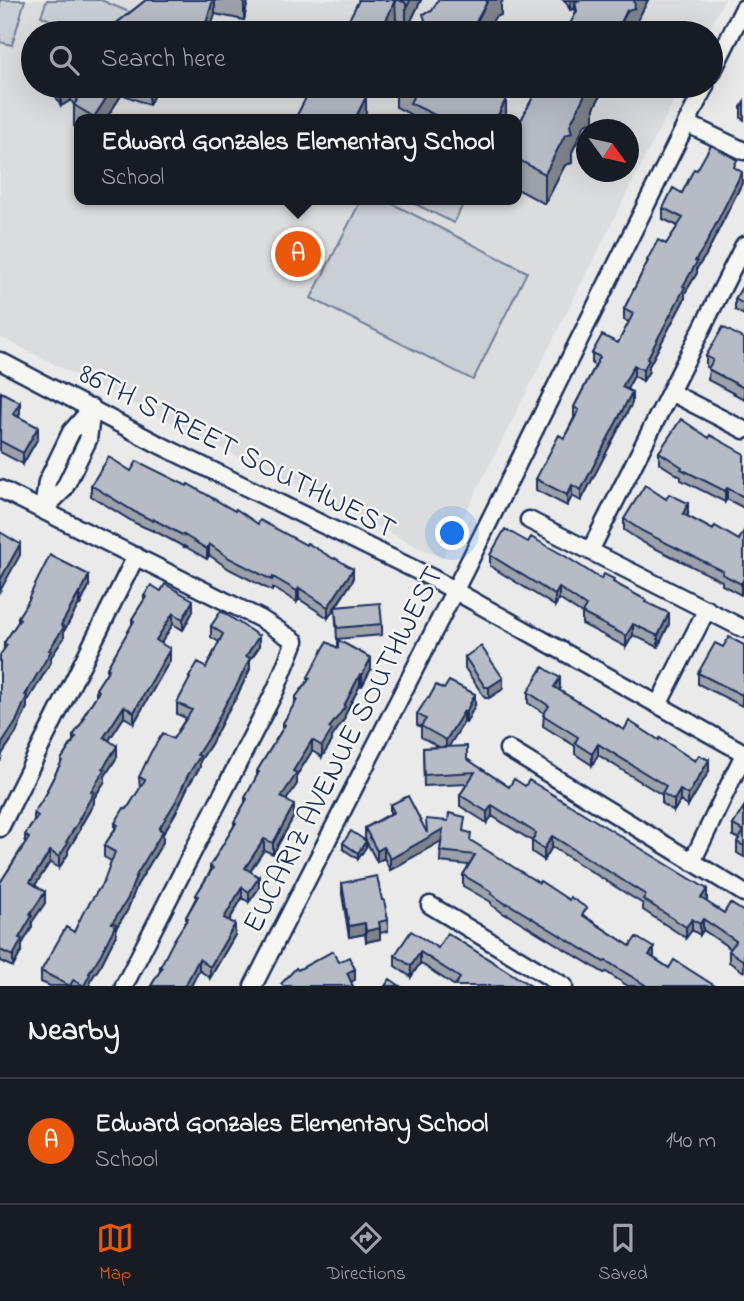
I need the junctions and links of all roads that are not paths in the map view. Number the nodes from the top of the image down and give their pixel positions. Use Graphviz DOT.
graph roads {
  1 [pos="744,8"];
  2 [pos="723,51"];
  3 [pos="699,98"];
  4 [pos="687,123"];
  5 [pos="744,152"];
  6 [pos="744,245"];
  7 [pos="0,361"];
  8 [pos="670,392"];
  9 [pos="92,408"];
  10 [pos="744,430"];
  11 [pos="0,489"];
  12 [pos="43,510"];
  13 [pos="528,520"];
  14 [pos="590,551"];
  15 [pos="136,556"];
  16 [pos="455,591"];
  17 [pos="707,610"];
  18 [pos="744,629"];
  19 [pos="658,705"];
  20 [pos="508,749"];
  21 [pos="744,754"];
  22 [pos="0,828"];
  23 [pos="692,862"];
  24 [pos="744,893"];
  25 [pos="430,905"];
  26 [pos="124,986"];
  27 [pos="253,986"];
  28 [pos="564,986"];
  1 -- 2 [label="street"];
  3 -- 4 [label="street, EUCARIZ AVENUE SOUTHWEST"];
  4 -- 5 [label="street"];
  4 -- 16 [label="street, EUCARIZ AVENUE SOUTHWEST"];
  6 -- 8 [label="street"];
  7 -- 9 [label="street, 86TH STREET SOUTHWEST"];
  8 -- 10 [label="street"];
  8 -- 14 [label="street"];
  9 -- 12 [label="street"];
  9 -- 16 [label="street, 86TH STREET SOUTHWEST"];
  11 -- 12 [label="street"];
  12 -- 15 [label="street"];
  13 -- 14 [label="street"];
  14 -- 17 [label="street"];
  15 -- 22 [label="street"];
  15 -- 26 [label="street"];
  16 -- 19 [label="street, 86TH STREET SOUTHWEST"];
  16 -- 27 [label="street, EUCARIZ AVENUE SOUTHWEST"];
  17 -- 18 [label="street"];
  17 -- 19 [label="street"];
  19 -- 21 [label="street, 86TH STREET SOUTHWEST"];
  20 -- 23 [label="street"];
  21 -- 23 [label="street"];
  23 -- 24 [label="street"];
  25 -- 28 [label="street"];
}
